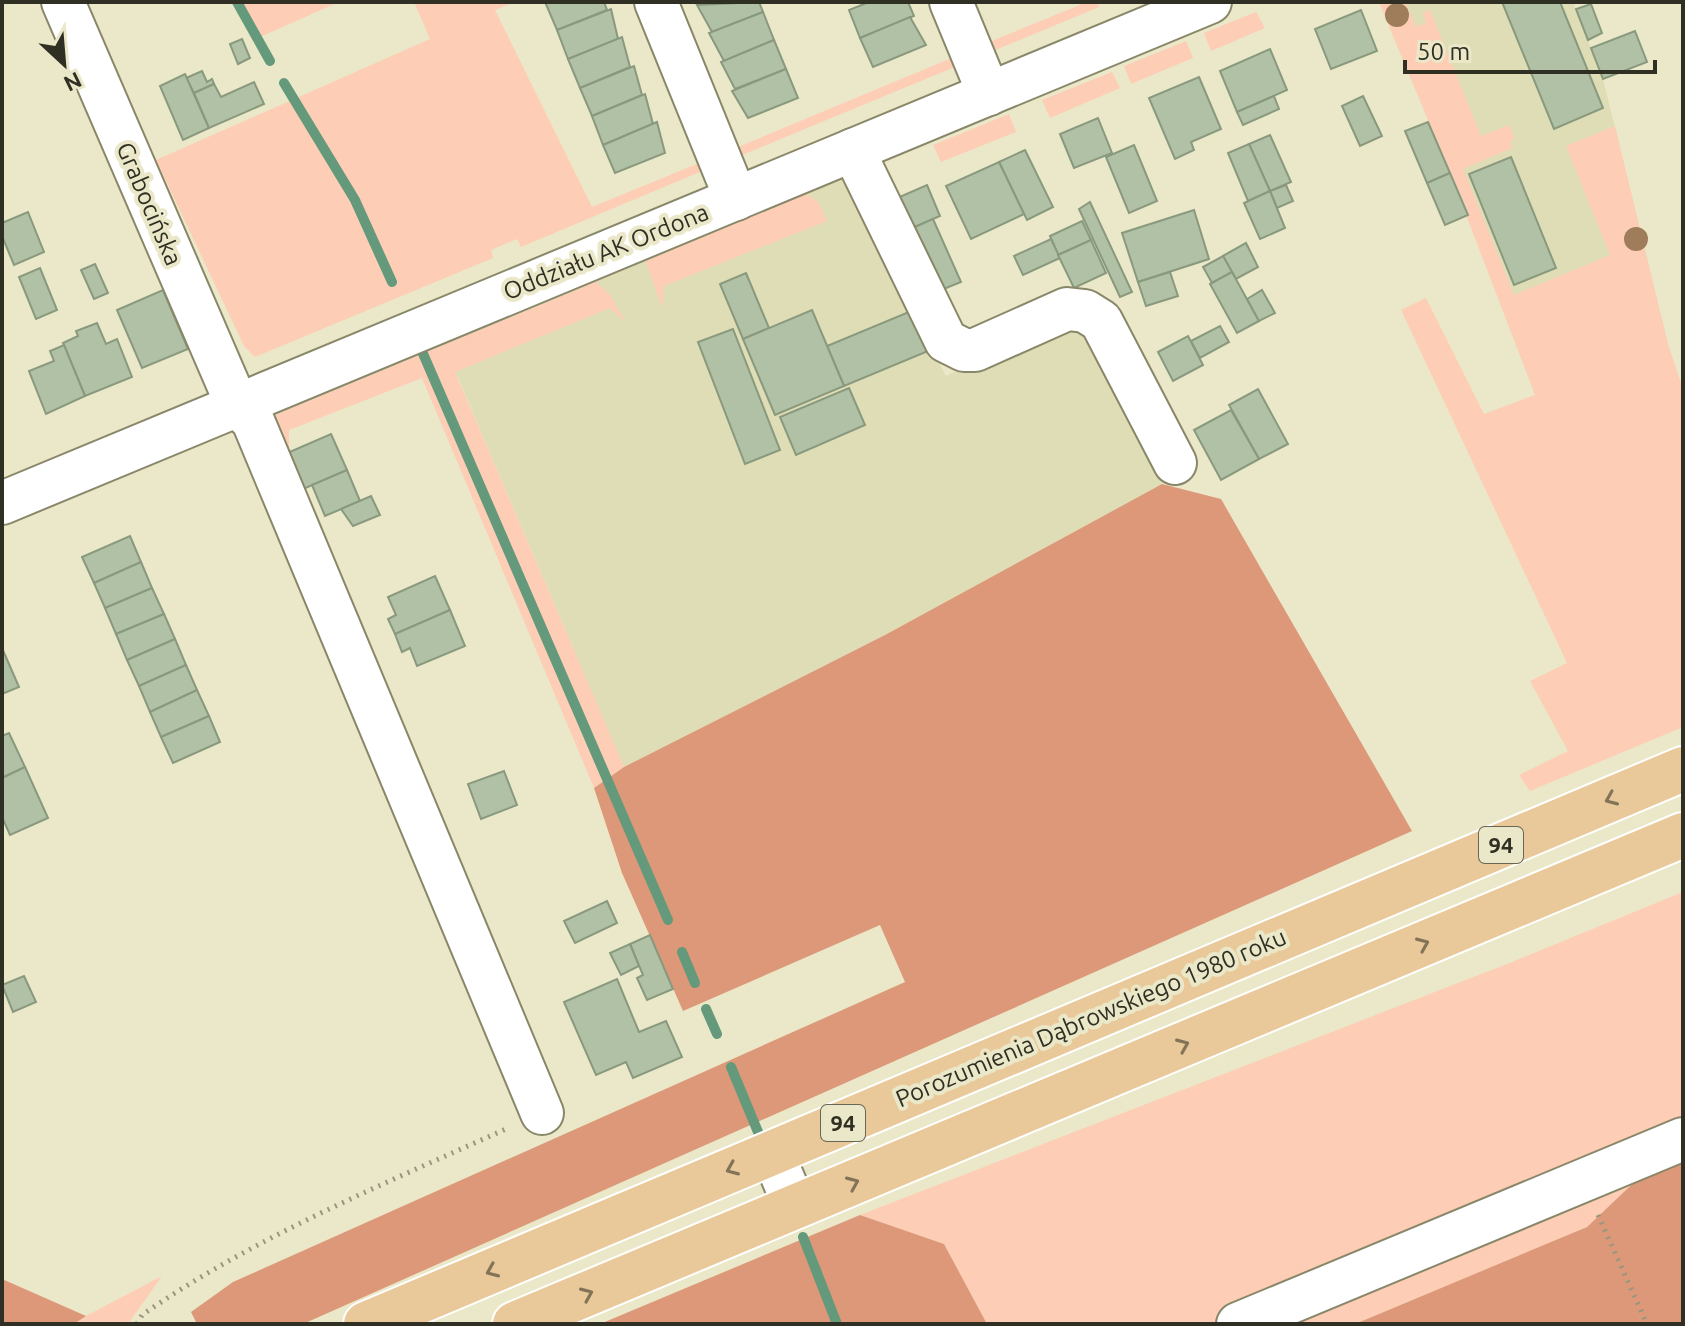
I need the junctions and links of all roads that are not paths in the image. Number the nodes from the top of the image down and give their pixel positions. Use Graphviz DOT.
graph roads {
  1 [pos="63,2"];
  2 [pos="656,2"];
  3 [pos="951,2"];
  4 [pos="1210,2"];
  5 [pos="1120,19"];
  6 [pos="989,94"];
  7 [pos="853,150"];
  8 [pos="736,199"];
  9 [pos="237,405"];
  10 [pos="1175,463"];
  11 [pos="2,503"];
  12 [pos="1683,769"];
  13 [pos="1683,835"];
  14 [pos="542,1113"];
  15 [pos="1683,1139"];
  16 [pos="772,1152"];
  17 [pos="795,1207"];
  18 [pos="366,1324"];
  19 [pos="515,1324"];
  20 [pos="1238,1324"];
  1 -- 9 [label="street, Grabocińska"];
  2 -- 8 [label="street"];
  3 -- 6 [label="street"];
  4 -- 5 [label="street, Oddziału AK Ordona"];
  5 -- 6 [label="street, Oddziału AK Ordona"];
  6 -- 7 [label="street, Oddziału AK Ordona"];
  7 -- 8 [label="street, Oddziału AK Ordona"];
  7 -- 10 [label="street"];
  8 -- 9 [label="street, Oddziału AK Ordona"];
  9 -- 11 [label="street, Oddziału AK Ordona"];
  9 -- 14 [label="street, Grabocińska"];
  12 -- 16 [label="main road, Porozumienia Dąbrowskiego 1980 roku / 94, one-way"];
  17 -- 13 [label="main road, 94, one-way"];
  15 -- 20 [label="street"];
  16 -- 17 [label="street"];
  16 -- 18 [label="main road, Porozumienia Dąbrowskiego 1980 roku / 94, one-way"];
  19 -- 17 [label="main road, 94, one-way"];
}
